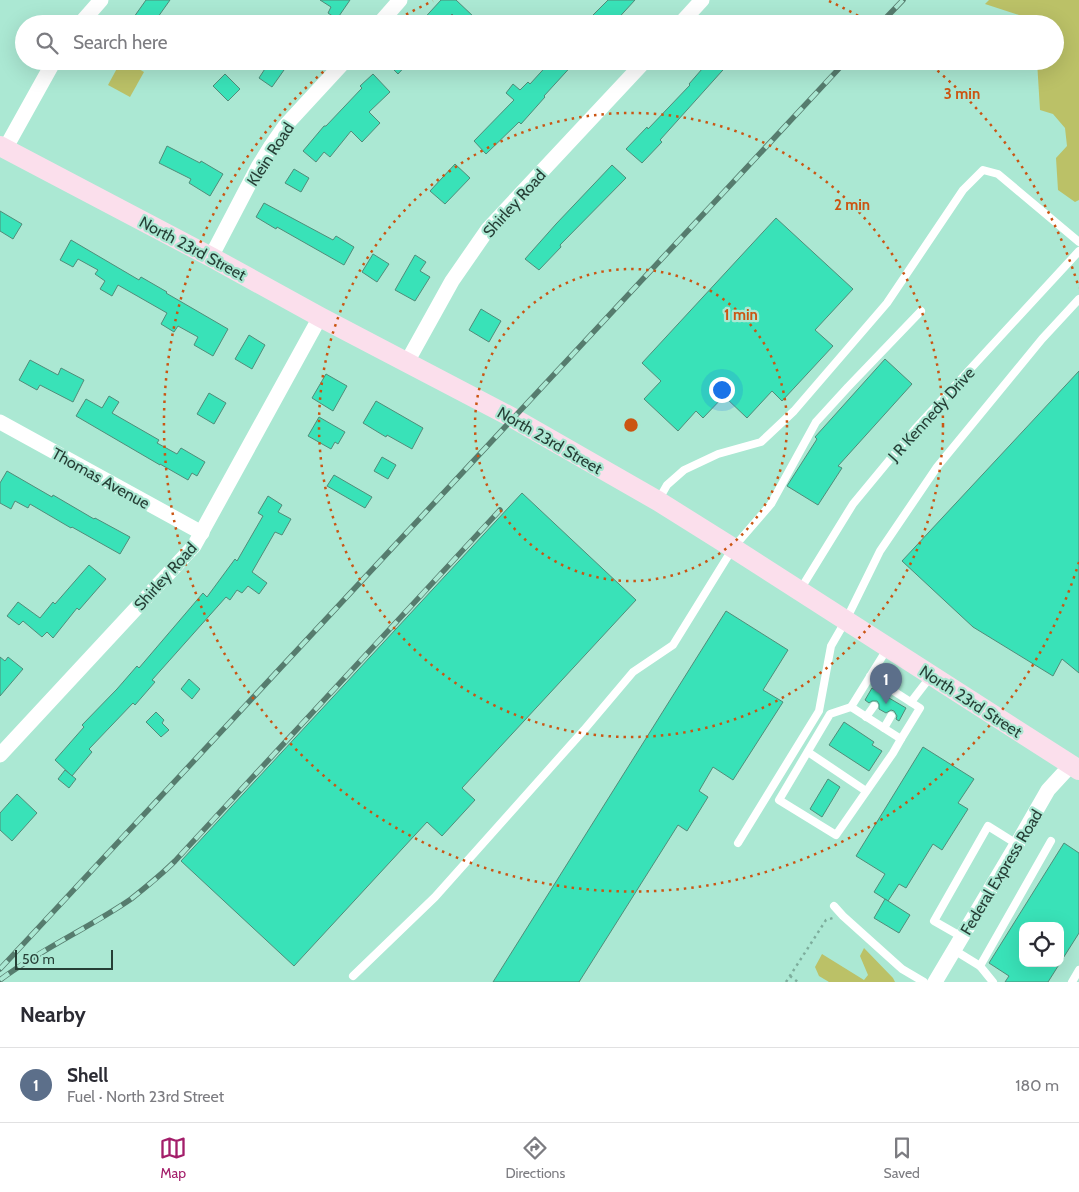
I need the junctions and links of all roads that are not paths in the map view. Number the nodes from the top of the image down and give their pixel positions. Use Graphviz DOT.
graph roads {
  1 [pos="101,0"];
  2 [pos="400,0"];
  3 [pos="702,0"];
  4 [pos="88,15"];
  5 [pos="387,15"];
  6 [pos="688,15"];
  7 [pos="49,70"];
  8 [pos="337,70"];
  9 [pos="637,70"];
  10 [pos="3,148"];
  11 [pos="1079,242"];
  12 [pos="1079,251"];
  13 [pos="211,257"];
  14 [pos="1079,299"];
  15 [pos="921,311"];
  16 [pos="320,317"];
  17 [pos="407,362"];
  18 [pos="0,422"];
  19 [pos="658,501"];
  20 [pos="202,533"];
  21 [pos="733,548"];
  22 [pos="800,590"];
  23 [pos="846,620"];
  24 [pos="888,647"];
  25 [pos="870,676"];
  26 [pos="931,676"];
  27 [pos="911,702"];
  28 [pos="874,706"];
  29 [pos="851,707"];
  30 [pos="891,716"];
  31 [pos="866,717"];
  32 [pos="884,728"];
  33 [pos="901,738"];
  34 [pos="2,749"];
  35 [pos="808,752"];
  36 [pos="1075,765"];
  37 [pos="866,791"];
  38 [pos="1051,841"];
  39 [pos="738,843"];
  40 [pos="1018,844"];
  41 [pos="834,906"];
  42 [pos="958,944"];
  43 [pos="980,966"];
  44 [pos="1079,970"];
  45 [pos="353,976"];
  46 [pos="924,982"];
  47 [pos="935,982"];
  48 [pos="993,982"];
  49 [pos="1072,982"];
  1 -- 4 [label="street"];
  2 -- 5 [label="street"];
  3 -- 6 [label="street"];
  7 -- 10 [label="street"];
  8 -- 13 [label="street, Klein Road"];
  9 -- 17 [label="street, Shirley Road"];
  10 -- 13 [label="main road, North 23rd Street"];
  11 -- 19 [label="lane"];
  12 -- 22 [label="lane, J R Kennedy Drive"];
  13 -- 16 [label="main road, North 23rd Street"];
  14 -- 23 [label="lane"];
  15 -- 21 [label="lane"];
  16 -- 17 [label="main road, North 23rd Street"];
  16 -- 20 [label="street, Shirley Road"];
  17 -- 19 [label="main road, North 23rd Street"];
  18 -- 20 [label="street, Thomas Avenue"];
  19 -- 21 [label="main road, North 23rd Street"];
  20 -- 34 [label="street, Shirley Road"];
  21 -- 22 [label="main road, North 23rd Street"];
  21 -- 45 [label="lane"];
  22 -- 23 [label="main road, North 23rd Street"];
  23 -- 24 [label="main road, North 23rd Street"];
  23 -- 39 [label="lane"];
  24 -- 25 [label="lane"];
  24 -- 26 [label="main road, North 23rd Street"];
  25 -- 27 [label="lane"];
  25 -- 29 [label="lane"];
  26 -- 27 [label="lane"];
  26 -- 36 [label="main road, North 23rd Street"];
  27 -- 33 [label="lane"];
  28 -- 31 [label="lane"];
  29 -- 31 [label="lane"];
  29 -- 35 [label="lane"];
  30 -- 32 [label="lane"];
  31 -- 32 [label="lane"];
  32 -- 33 [label="lane"];
  33 -- 37 [label="lane"];
  35 -- 37 [label="lane"];
  35 -- 37 [label="lane"];
  36 -- 40 [label="street, Federal Express Road"];
  38 -- 43 [label="lane"];
  40 -- 42 [label="street, Federal Express Road"];
  40 -- 42 [label="lane"];
  41 -- 46 [label="lane"];
  42 -- 43 [label="lane"];
  42 -- 47 [label="street, Federal Express Road"];
  43 -- 48 [label="lane"];
  44 -- 49 [label="lane"];
}
